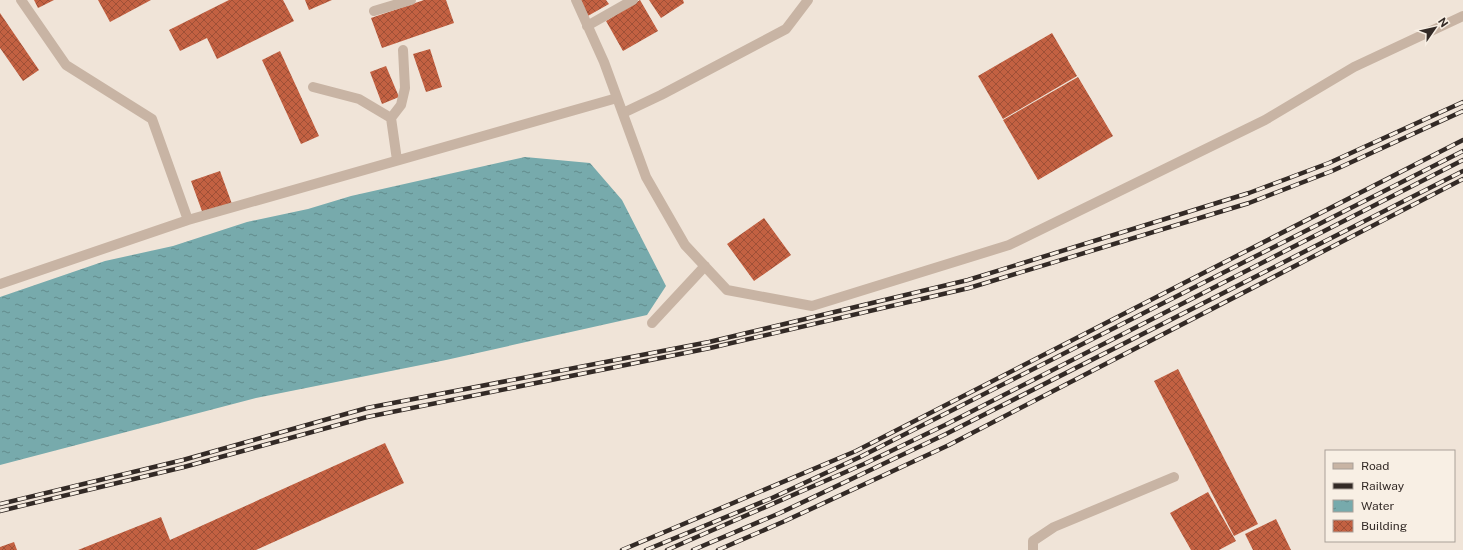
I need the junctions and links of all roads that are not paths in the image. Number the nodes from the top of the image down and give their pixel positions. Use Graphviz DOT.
graph roads {
  1 [pos="21,0"];
  2 [pos="411,0"];
  3 [pos="576,0"];
  4 [pos="633,0"];
  5 [pos="808,0"];
  6 [pos="374,11"];
  7 [pos="1463,16"];
  8 [pos="588,26"];
  9 [pos="403,50"];
  10 [pos="312,87"];
  11 [pos="617,98"];
  12 [pos="623,113"];
  13 [pos="391,118"];
  14 [pos="397,160"];
  15 [pos="188,220"];
  16 [pos="705,266"];
  17 [pos="0,284"];
  18 [pos="652,323"];
  19 [pos="1174,477"];
  20 [pos="1033,550"];
  1 -- 15 [label="street"];
  2 -- 6 [label="street"];
  3 -- 8 [label="street"];
  4 -- 8 [label="street"];
  5 -- 12 [label="street"];
  7 -- 16 [label="street"];
  8 -- 11 [label="street"];
  9 -- 13 [label="street"];
  10 -- 13 [label="street"];
  11 -- 12 [label="street"];
  11 -- 14 [label="street"];
  12 -- 16 [label="street"];
  13 -- 14 [label="street"];
  14 -- 15 [label="street"];
  15 -- 17 [label="street"];
  16 -- 18 [label="street"];
  19 -- 20 [label="street"];
}
